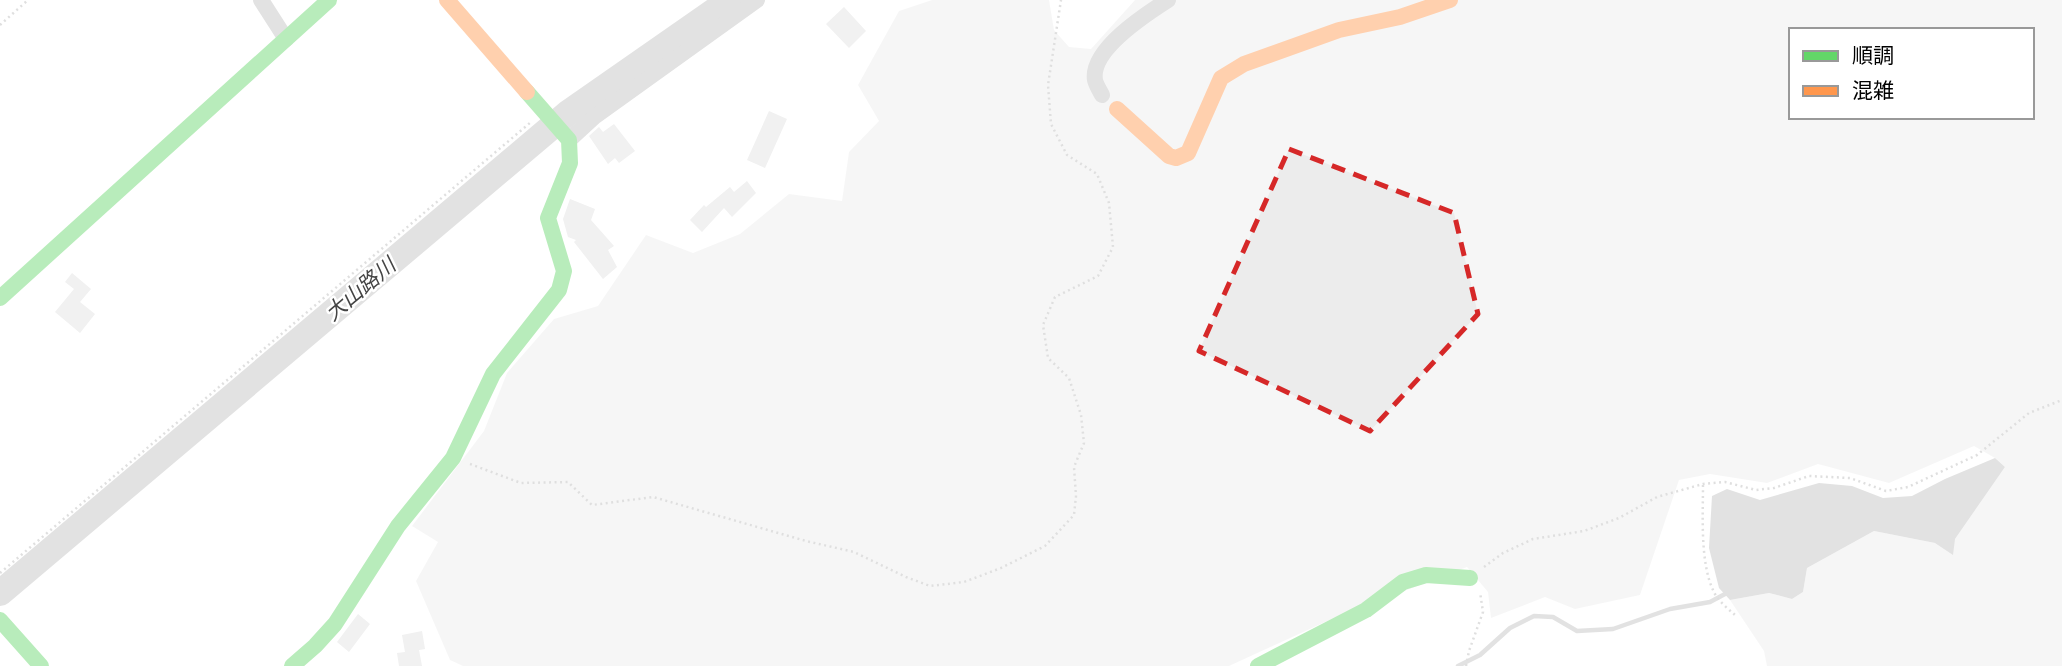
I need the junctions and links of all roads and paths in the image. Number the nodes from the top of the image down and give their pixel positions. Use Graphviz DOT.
graph roads {
  1 [pos="28,0"];
  2 [pos="261,0"];
  3 [pos="328,0"];
  4 [pos="447,0"];
  5 [pos="757,0"];
  6 [pos="1168,0"];
  7 [pos="1450,0"];
  8 [pos="1060,2"];
  9 [pos="0,25"];
  10 [pos="286,39"];
  11 [pos="1102,96"];
  12 [pos="1116,109"];
  13 [pos="544,111"];
  14 [pos="566,137"];
  15 [pos="0,298"];
  16 [pos="2062,400"];
  17 [pos="453,458"];
  18 [pos="1703,484"];
  19 [pos="0,573"];
  20 [pos="1470,578"];
  21 [pos="1735,615"];
  22 [pos="0,620"];
  23 [pos="41,666"];
  24 [pos="292,666"];
  25 [pos="1258,666"];
  26 [pos="1466,666"];
  1 -- 9 [label="path"];
  2 -- 10 [label="street"];
  3 -- 10 [label="street"];
  4 -- 13 [label="street"];
  5 -- 14 [label="street"];
  6 -- 11 [label="street"];
  7 -- 12 [label="street"];
  8 -- 17 [label="path"];
  10 -- 15 [label="street"];
  13 -- 14 [label="street"];
  13 -- 19 [label="path"];
  14 -- 17 [label="street"];
  16 -- 18 [label="path"];
  17 -- 24 [label="street"];
  18 -- 20 [label="path"];
  18 -- 21 [label="path"];
  20 -- 25 [label="street"];
  20 -- 26 [label="path"];
  22 -- 23 [label="street"];
}
